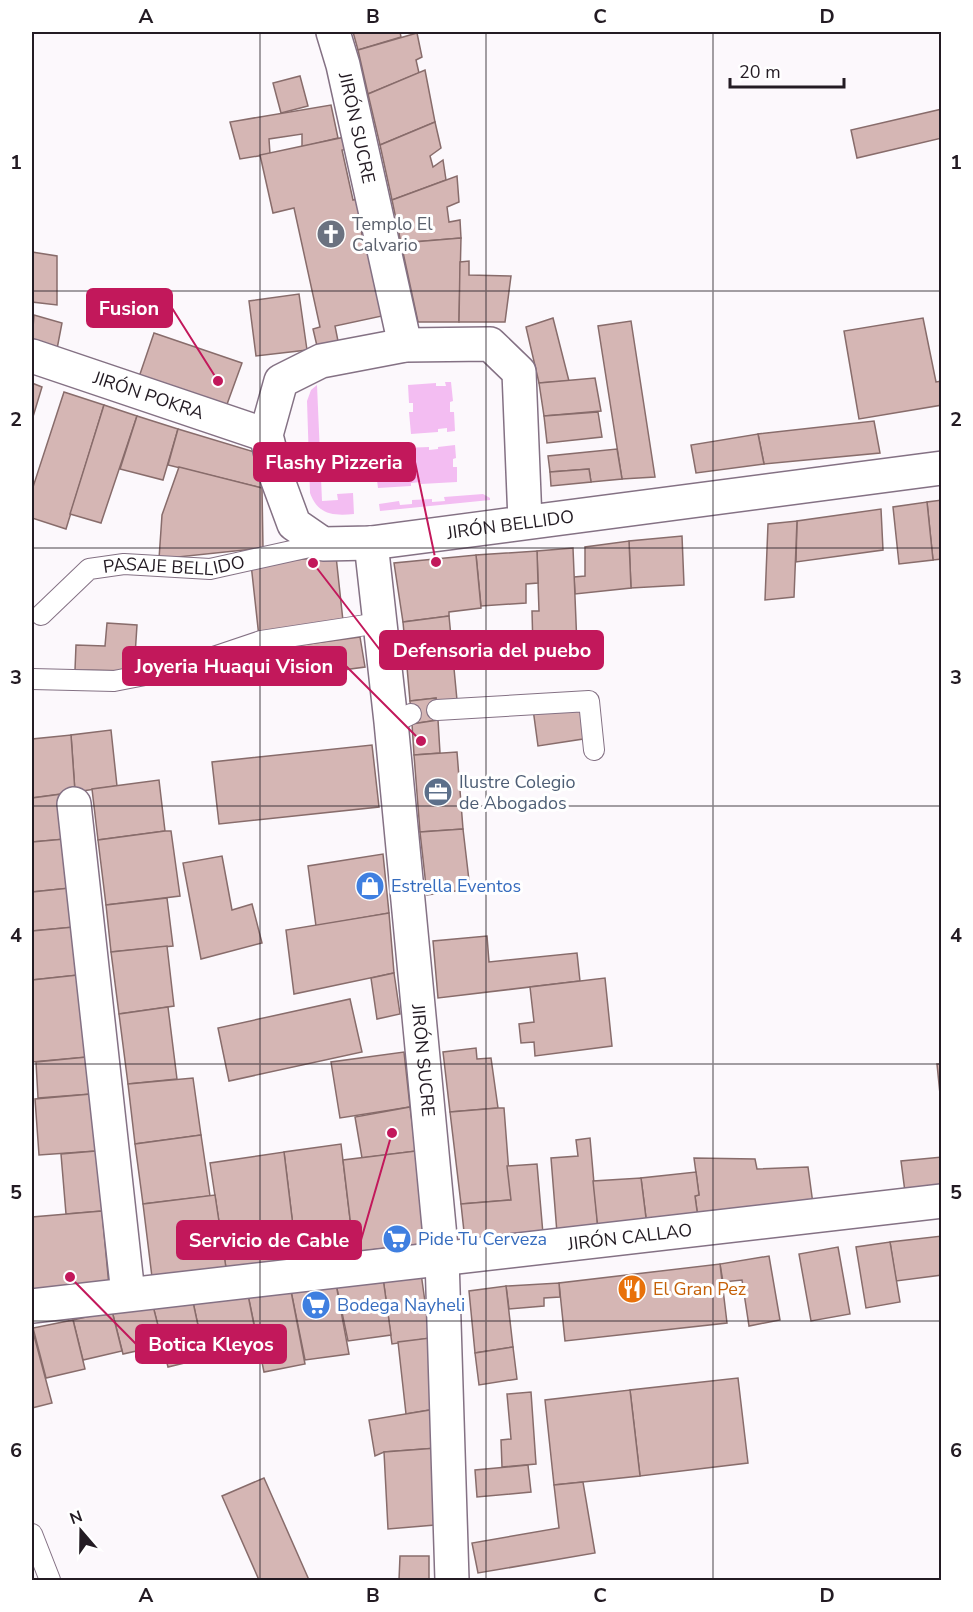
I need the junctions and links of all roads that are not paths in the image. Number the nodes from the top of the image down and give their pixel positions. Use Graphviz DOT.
graph roads {
  1 [pos="333,32"];
  2 [pos="405,345"];
  3 [pos="32,356"];
  4 [pos="266,435"];
  5 [pos="942,468"];
  6 [pos="525,522"];
  7 [pos="370,543"];
  8 [pos="323,544"];
  9 [pos="40,615"];
  10 [pos="379,623"];
  11 [pos="32,679"];
  12 [pos="437,710"];
  13 [pos="594,750"];
  14 [pos="74,804"];
  15 [pos="942,1201"];
  16 [pos="442,1258"];
  17 [pos="128,1294"];
  18 [pos="32,1306"];
  19 [pos="32,1534"];
  20 [pos="51,1581"];
  21 [pos="452,1581"];
  1 -- 2 [label="street, JIRÓN SUCRE"];
  2 -- 4 [label="street"];
  2 -- 6 [label="street"];
  3 -- 4 [label="street, JIRÓN POKRA"];
  4 -- 8 [label="street"];
  5 -- 6 [label="street, JIRÓN BELLIDO"];
  6 -- 7 [label="street, JIRÓN BELLIDO"];
  7 -- 8 [label="street, JIRÓN BELLIDO"];
  7 -- 10 [label="street, JIRÓN SUCRE"];
  8 -- 9 [label="lane, PASAJE BELLIDO"];
  10 -- 11 [label="lane"];
  10 -- 16 [label="street, JIRÓN SUCRE"];
  12 -- 13 [label="lane"];
  14 -- 17 [label="street"];
  15 -- 16 [label="street, JIRÓN CALLAO"];
  16 -- 17 [label="street, JIRÓN CALLAO"];
  16 -- 21 [label="street, JIRÓN SUCRE"];
  17 -- 18 [label="street, JIRÓN CALLAO"];
  19 -- 20 [label="lane"];
}
